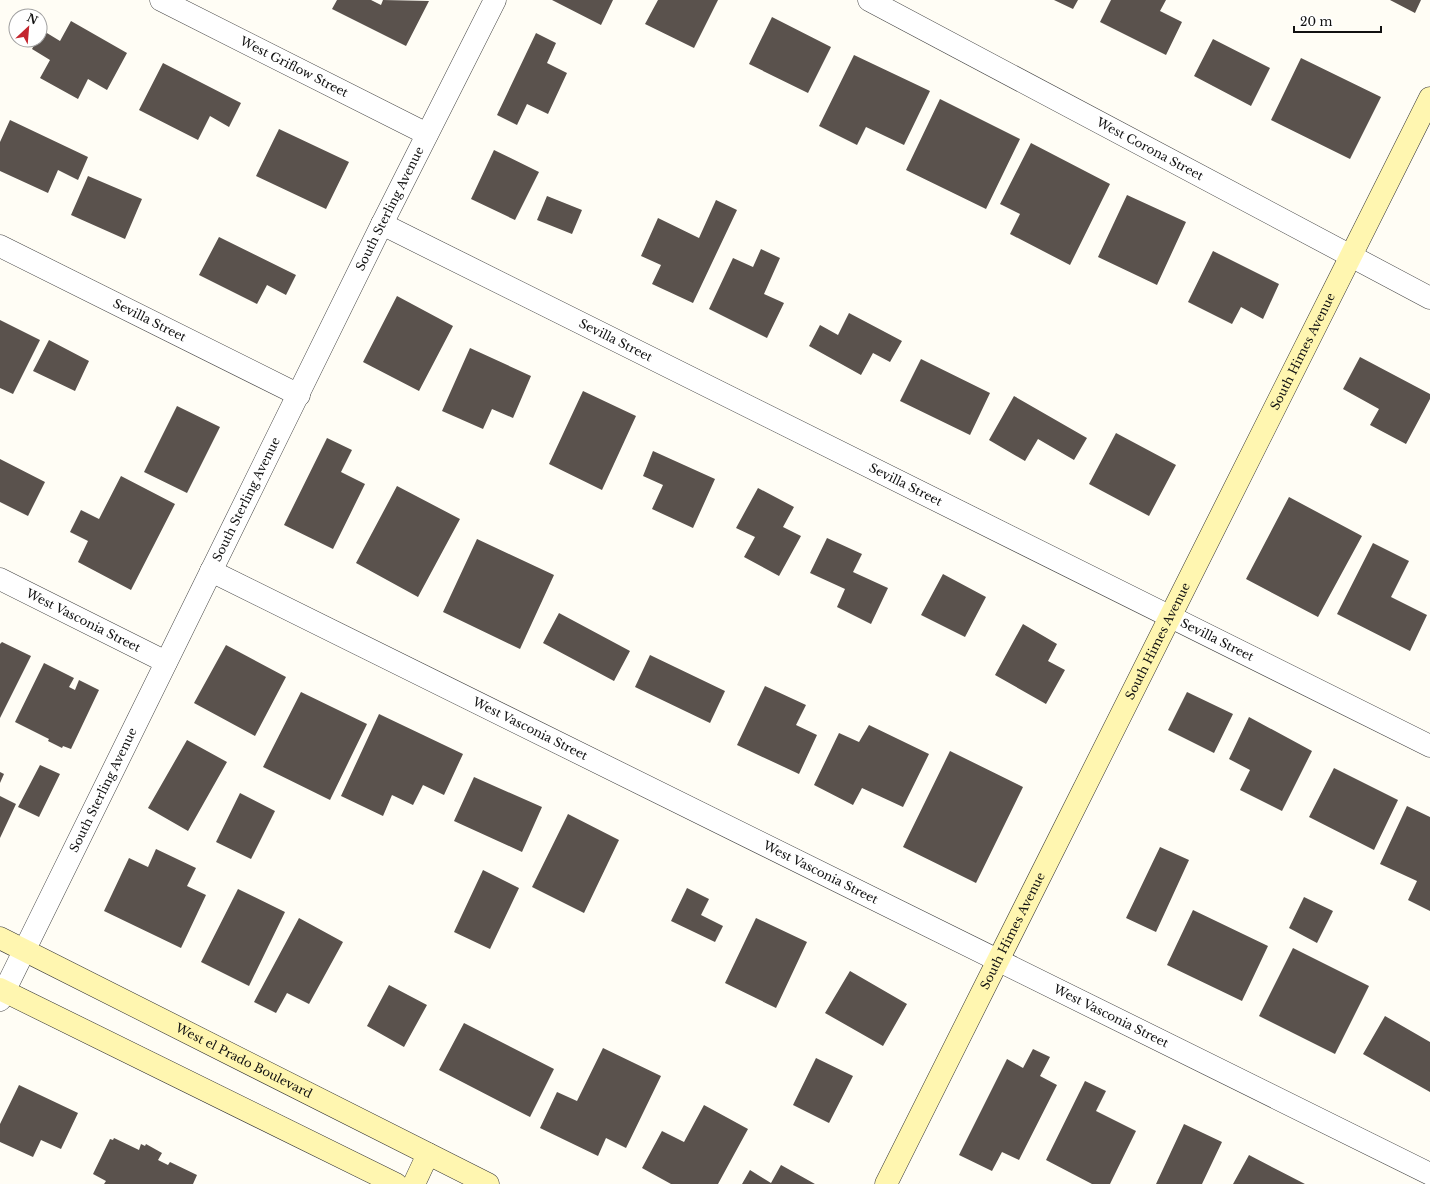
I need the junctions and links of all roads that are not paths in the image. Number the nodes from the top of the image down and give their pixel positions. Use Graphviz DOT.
graph roads {
  1 [pos="161,0"];
  2 [pos="495,0"];
  3 [pos="869,0"];
  4 [pos="1430,98"];
  5 [pos="427,134"];
  6 [pos="382,224"];
  7 [pos="0,246"];
  8 [pos="1351,256"];
  9 [pos="1430,298"];
  10 [pos="299,395"];
  11 [pos="211,571"];
  12 [pos="0,579"];
  13 [pos="1169,616"];
  14 [pos="166,662"];
  15 [pos="1430,746"];
  16 [pos="0,938"];
  17 [pos="23,950"];
  18 [pos="997,961"];
  19 [pos="1,993"];
  20 [pos="428,1154"];
  21 [pos="1430,1174"];
  22 [pos="396,1184"];
  23 [pos="414,1184"];
  24 [pos="488,1184"];
  25 [pos="886,1184"];
  1 -- 5 [label="street, West Griflow Street"];
  2 -- 5 [label="street, South Sterling Avenue"];
  3 -- 8 [label="street, West Corona Street"];
  4 -- 8 [label="street, South Himes Avenue"];
  5 -- 6 [label="street, South Sterling Avenue"];
  6 -- 10 [label="street, South Sterling Avenue"];
  6 -- 13 [label="street, Sevilla Street"];
  7 -- 10 [label="street, Sevilla Street"];
  8 -- 9 [label="street, West Corona Street"];
  8 -- 13 [label="street, South Himes Avenue"];
  10 -- 11 [label="street, South Sterling Avenue"];
  11 -- 14 [label="street, South Sterling Avenue"];
  11 -- 18 [label="street, West Vasconia Street"];
  12 -- 14 [label="street, West Vasconia Street"];
  13 -- 15 [label="street, Sevilla Street"];
  13 -- 18 [label="street, South Himes Avenue"];
  14 -- 17 [label="street, South Sterling Avenue"];
  16 -- 17 [label="street, West el Prado Boulevard"];
  17 -- 19 [label="street, South Sterling Avenue"];
  17 -- 20 [label="street, West el Prado Boulevard"];
  18 -- 21 [label="street, West Vasconia Street"];
  18 -- 25 [label="street, South Himes Avenue"];
  19 -- 22 [label="street"];
  20 -- 23 [label="street"];
  20 -- 24 [label="street, West el Prado Boulevard"];
}
